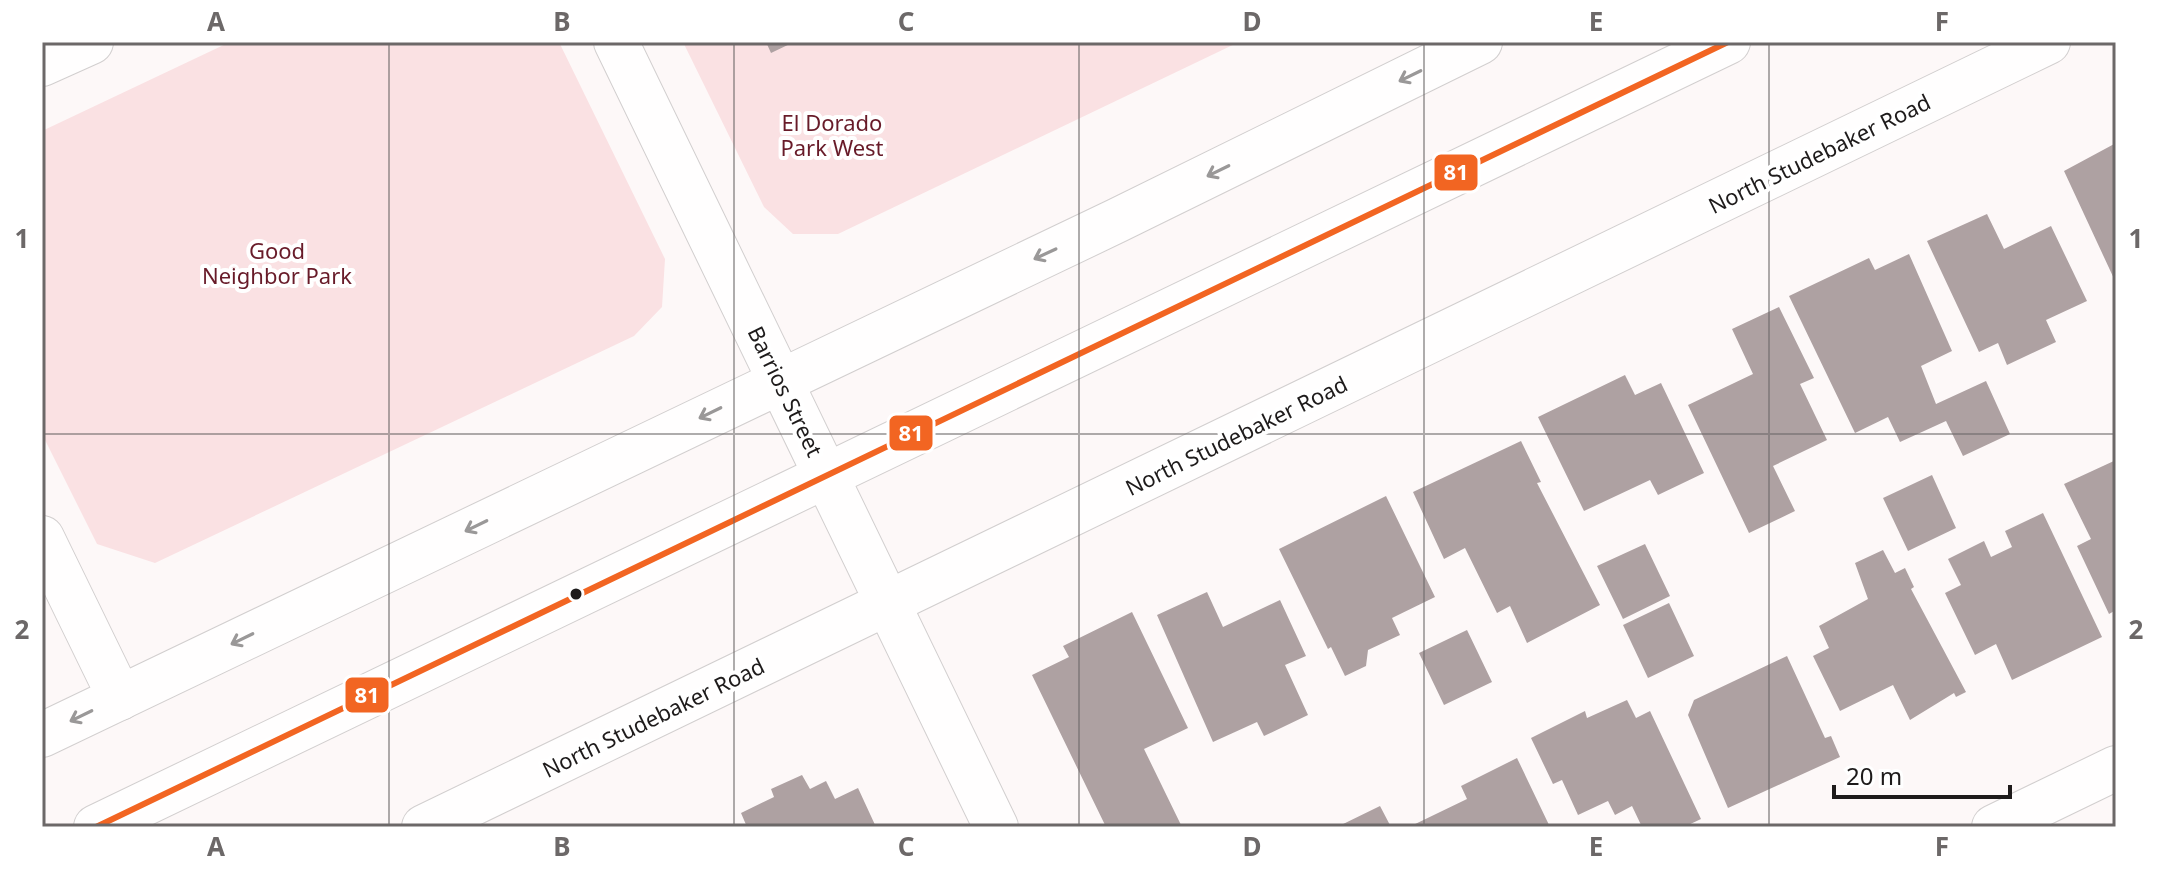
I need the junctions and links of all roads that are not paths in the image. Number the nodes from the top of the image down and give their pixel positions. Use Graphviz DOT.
graph roads {
  1 [pos="91,42"];
  2 [pos="616,42"];
  3 [pos="1480,42"];
  4 [pos="1728,42"];
  5 [pos="2048,42"];
  6 [pos="42,64"];
  7 [pos="780,379"];
  8 [pos="827,476"];
  9 [pos="42,538"];
  10 [pos="888,603"];
  11 [pos="120,698"];
  12 [pos="42,735"];
  13 [pos="2116,768"];
  14 [pos="96,827"];
  15 [pos="424,827"];
  16 [pos="996,827"];
  17 [pos="1994,827"];
  1 -- 6 [label="main road"];
  2 -- 7 [label="main road, Barrios Street"];
  3 -- 7 [label="main road, one-way"];
  4 -- 8 [label="main road"];
  5 -- 10 [label="main road, North Studebaker Road"];
  7 -- 8 [label="main road, Barrios Street"];
  7 -- 11 [label="main road, one-way"];
  8 -- 10 [label="main road, Barrios Street"];
  8 -- 14 [label="main road"];
  9 -- 11 [label="main road"];
  10 -- 15 [label="main road, North Studebaker Road"];
  10 -- 16 [label="main road, Barrios Street"];
  11 -- 12 [label="main road, one-way"];
  13 -- 17 [label="main road"];
}
